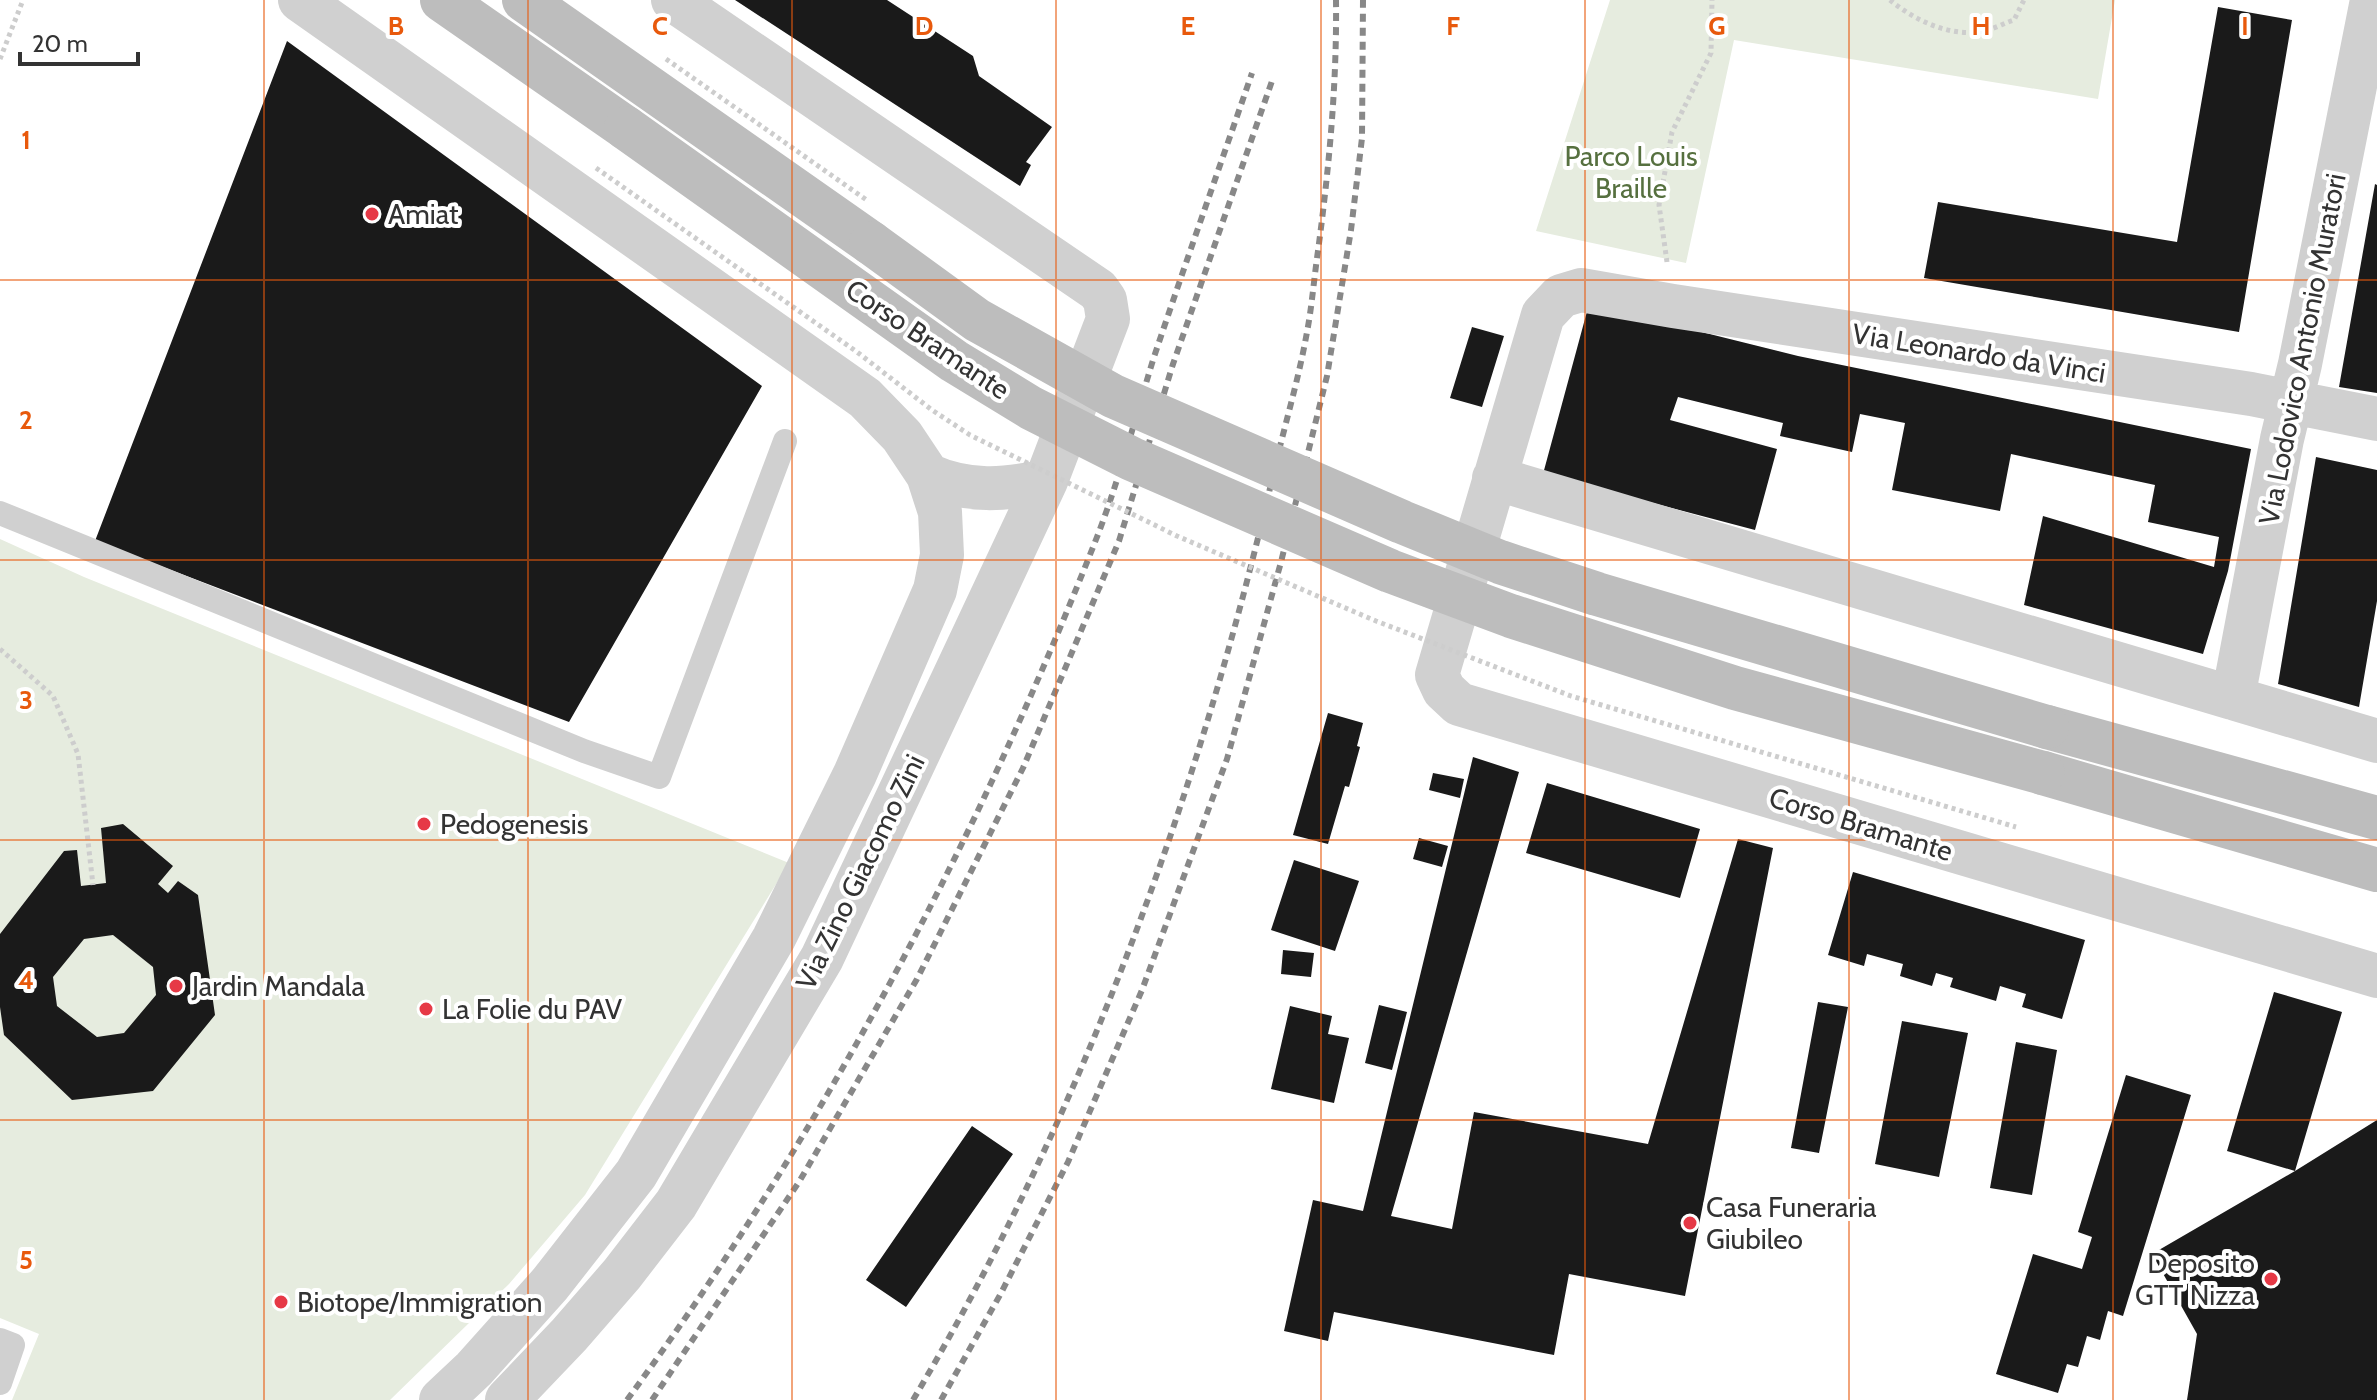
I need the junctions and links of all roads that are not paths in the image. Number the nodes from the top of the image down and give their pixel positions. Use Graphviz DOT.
graph roads {
  1 [pos="300,0"];
  2 [pos="442,0"];
  3 [pos="524,0"];
  4 [pos="673,0"];
  5 [pos="2372,0"];
  6 [pos="2292,402"];
  7 [pos="2377,419"];
  8 [pos="785,441"];
  9 [pos="928,475"];
  10 [pos="1494,478"];
  11 [pos="1046,481"];
  12 [pos="0,513"];
  13 [pos="2233,698"];
  14 [pos="2377,741"];
  15 [pos="2377,818"];
  16 [pos="2377,870"];
  17 [pos="2377,976"];
  18 [pos="0,1340"];
  19 [pos="0,1383"];
  20 [pos="441,1400"];
  21 [pos="507,1400"];
  1 -- 9 [label="street"];
  2 -- 16 [label="main road, Corso Bramante, bridge"];
  3 -- 15 [label="main road, Corso Bramante, bridge"];
  4 -- 11 [label="street, Via Zino Giacomo Zini"];
  5 -- 6 [label="street, Via Lodovico Antonio Muratori"];
  6 -- 7 [label="street, Via Leonardo da Vinci"];
  6 -- 10 [label="street, Via Leonardo da Vinci"];
  6 -- 13 [label="street, Via Lodovico Antonio Muratori"];
  8 -- 12 [label="lane"];
  9 -- 11 [label="street"];
  9 -- 20 [label="street, Via Zino Giacomo Zini"];
  10 -- 13 [label="street"];
  10 -- 17 [label="street, Corso Bramante"];
  11 -- 21 [label="street, Via Zino Giacomo Zini"];
  13 -- 14 [label="street"];
  18 -- 19 [label="lane"];
}
